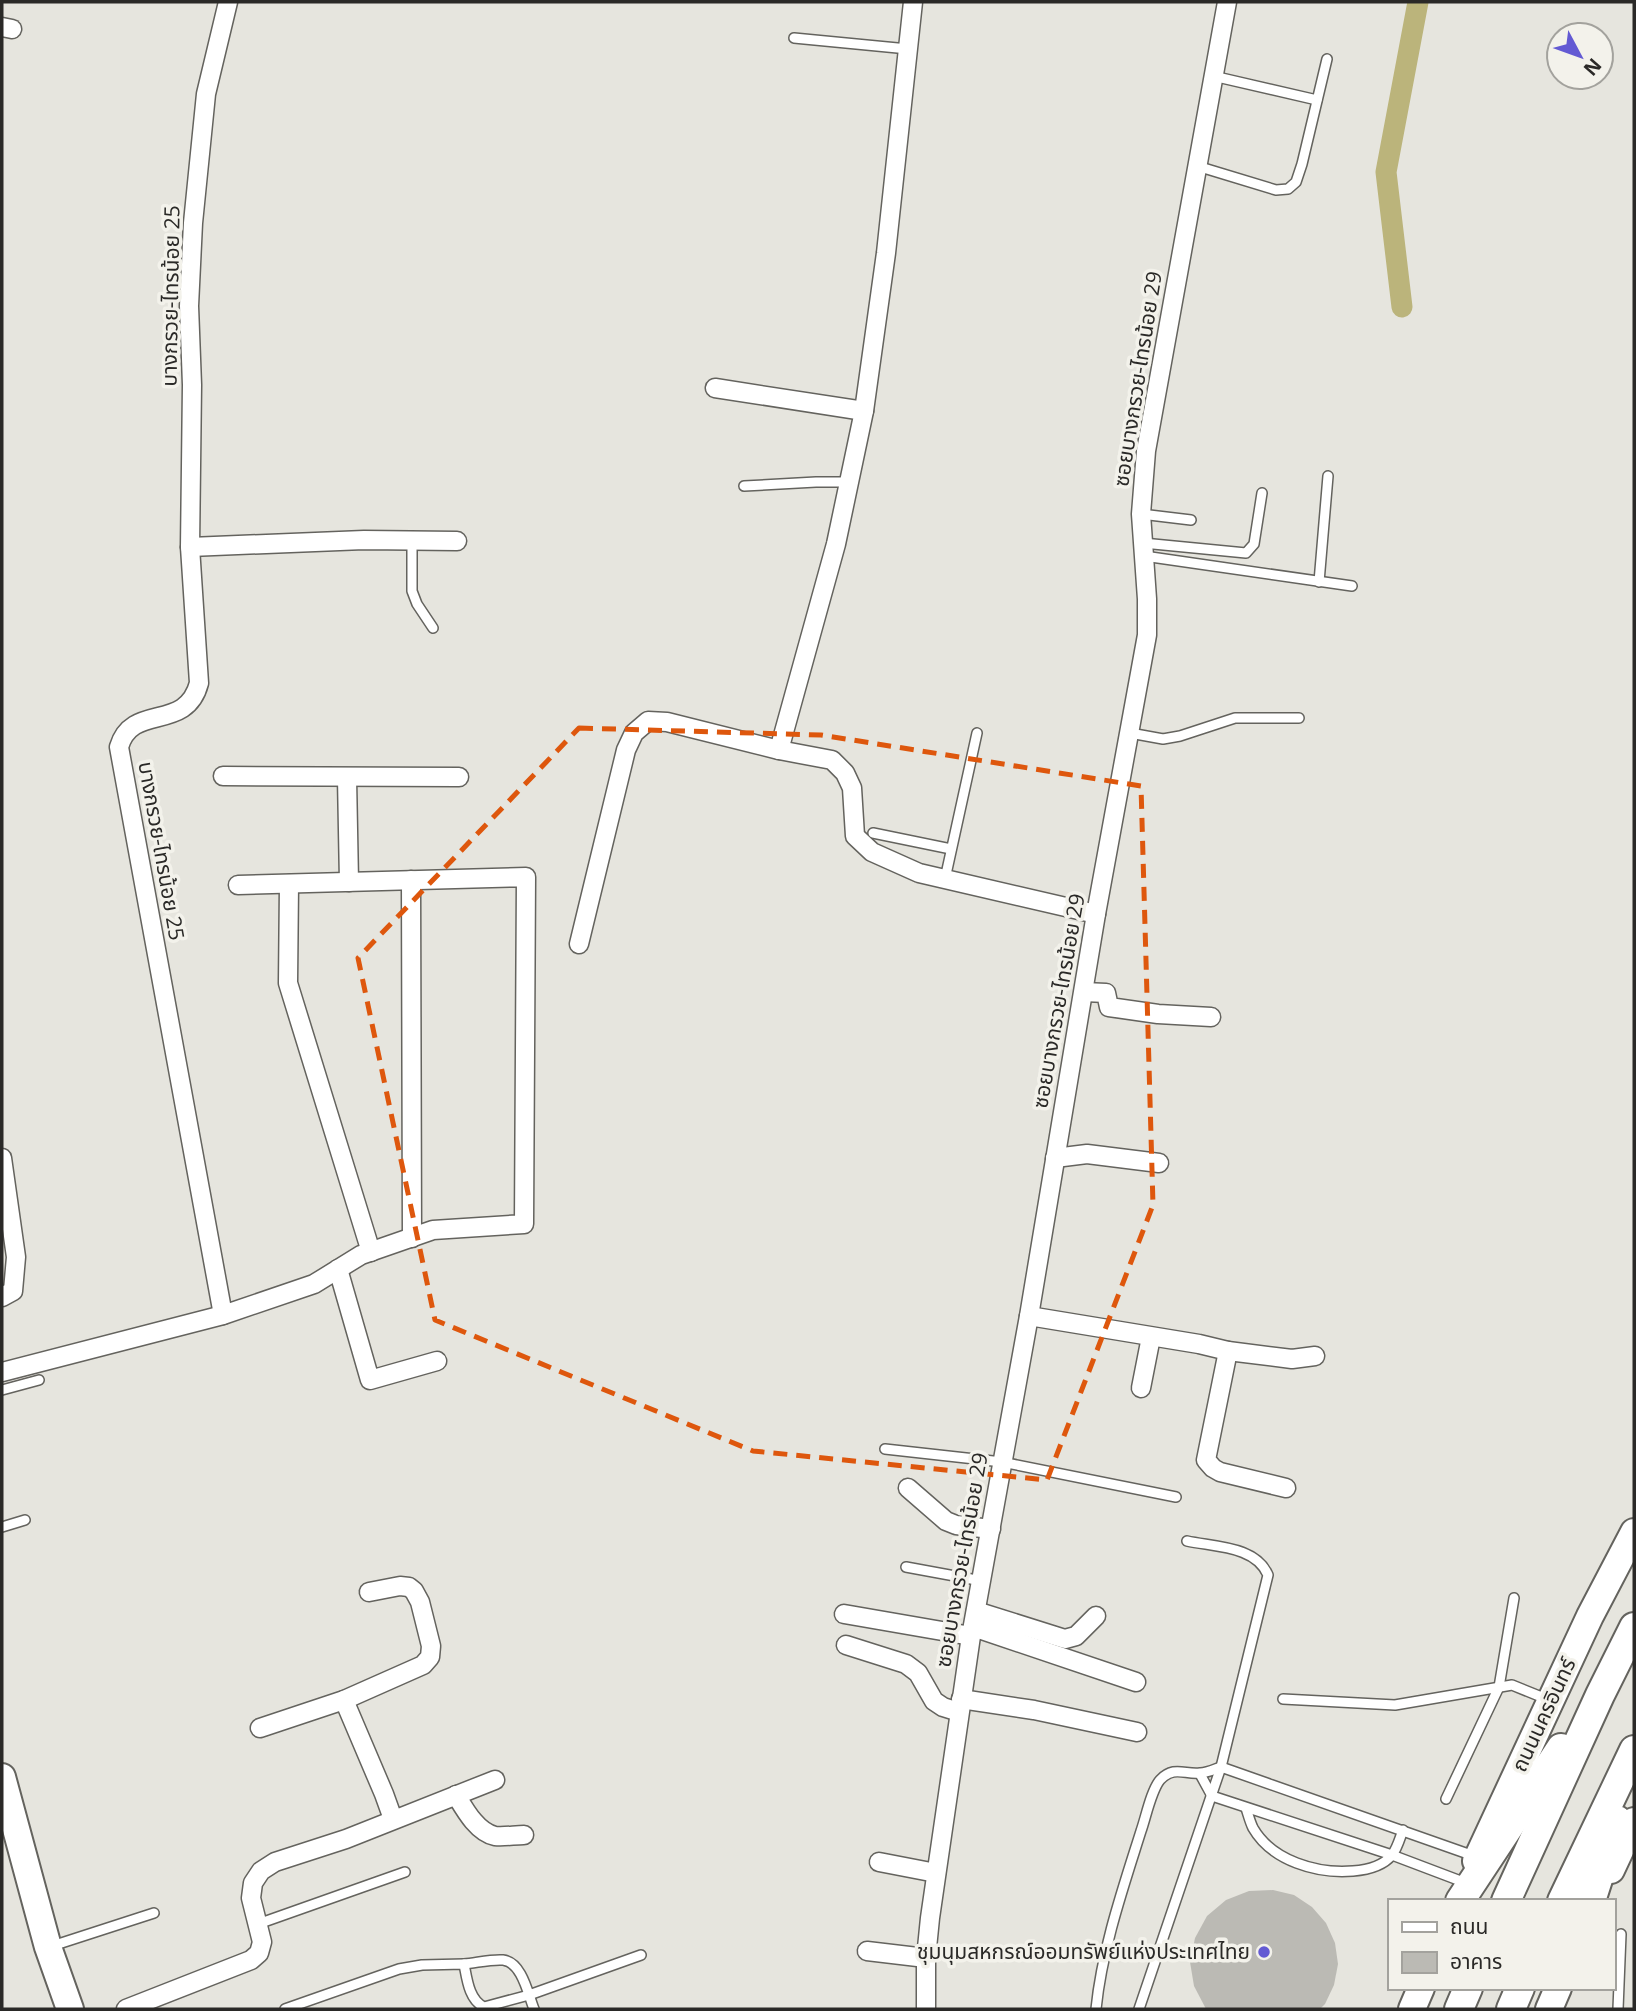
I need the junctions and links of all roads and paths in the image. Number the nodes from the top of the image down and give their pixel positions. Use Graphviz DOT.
graph roads {
  1 [pos="228,2"];
  2 [pos="913,2"];
  3 [pos="1227,2"];
  4 [pos="794,38"];
  5 [pos="908,49"];
  6 [pos="1326,59"];
  7 [pos="1213,76"];
  8 [pos="1317,100"];
  9 [pos="1197,166"];
  10 [pos="715,388"];
  11 [pos="864,411"];
  12 [pos="1328,476"];
  13 [pos="849,482"];
  14 [pos="744,486"];
  15 [pos="1262,494"];
  16 [pos="1140,514"];
  17 [pos="1191,520"];
  18 [pos="412,541"];
  19 [pos="457,541"];
  20 [pos="190,547"];
  21 [pos="1143,549"];
  22 [pos="1320,582"];
  23 [pos="1352,586"];
  24 [pos="433,628"];
  25 [pos="1299,718"];
  26 [pos="977,733"];
  27 [pos="1130,733"];
  28 [pos="779,750"];
  29 [pos="223,776"];
  30 [pos="347,778"];
  31 [pos="459,778"];
  32 [pos="873,833"];
  33 [pos="951,849"];
  34 [pos="945,879"];
  35 [pos="411,880"];
  36 [pos="349,882"];
  37 [pos="289,884"];
  38 [pos="238,885"];
  39 [pos="1096,914"];
  40 [pos="579,944"];
  41 [pos="1084,992"];
  42 [pos="1211,1017"];
  43 [pos="2,1158"];
  44 [pos="1055,1158"];
  45 [pos="1159,1163"];
  46 [pos="412,1238"];
  47 [pos="372,1252"];
  48 [pos="338,1269"];
  49 [pos="2,1297"];
  50 [pos="223,1315"];
  51 [pos="1029,1316"];
  52 [pos="1151,1337"];
  53 [pos="1228,1351"];
  54 [pos="1315,1356"];
  55 [pos="437,1361"];
  56 [pos="2,1372"];
  57 [pos="38,1380"];
  58 [pos="1141,1388"];
  59 [pos="2,1390"];
  60 [pos="885,1449"];
  61 [pos="1002,1462"];
  62 [pos="908,1488"];
  63 [pos="1286,1488"];
  64 [pos="1176,1497"];
  65 [pos="25,1520"];
  66 [pos="2,1527"];
  67 [pos="991,1529"];
  68 [pos="1634,1532"];
  69 [pos="1187,1541"];
  70 [pos="906,1567"];
  71 [pos="982,1581"];
  72 [pos="369,1592"];
  73 [pos="1514,1598"];
  74 [pos="844,1614"];
  75 [pos="1096,1616"];
  76 [pos="973,1625"];
  77 [pos="1634,1626"];
  78 [pos="846,1645"];
  79 [pos="1136,1682"];
  80 [pos="1499,1687"];
  81 [pos="1600,1695"];
  82 [pos="1283,1699"];
  83 [pos="344,1700"];
  84 [pos="1550,1701"];
  85 [pos="960,1705"];
  86 [pos="260,1728"];
  87 [pos="1137,1732"];
  88 [pos="1634,1750"];
  89 [pos="1634,1763"];
  90 [pos="1221,1767"];
  91 [pos="1200,1774"];
  92 [pos="2,1777"];
  93 [pos="495,1780"];
  94 [pos="456,1796"];
  95 [pos="1212,1796"];
  96 [pos="1446,1799"];
  97 [pos="1246,1808"];
  98 [pos="393,1819"];
  99 [pos="1634,1821"];
  100 [pos="1403,1830"];
  101 [pos="524,1835"];
  102 [pos="1392,1855"];
  103 [pos="1478,1857"];
  104 [pos="880,1862"];
  105 [pos="405,1872"];
  106 [pos="936,1873"];
  107 [pos="1462,1895"];
  108 [pos="1507,1899"];
  109 [pos="1563,1899"];
  110 [pos="1595,1899"];
  111 [pos="1595,1899"];
  112 [pos="154,1913"];
  113 [pos="258,1924"];
  114 [pos="1621,1934"];
  115 [pos="48,1947"];
  116 [pos="867,1951"];
  117 [pos="641,1955"];
  118 [pos="926,1958"];
  119 [pos="464,1964"];
  120 [pos="1420,1990"];
  121 [pos="1467,1990"];
  122 [pos="1519,1990"];
  123 [pos="1557,1990"];
  124 [pos="529,1995"];
  125 [pos="70,2009"];
  126 [pos="126,2009"];
  127 [pos="285,2009"];
  128 [pos="534,2009"];
  129 [pos="926,2009"];
  130 [pos="1097,2009"];
  131 [pos="1139,2009"];
  132 [pos="1412,2009"];
  133 [pos="1459,2009"];
  134 [pos="1511,2009"];
  135 [pos="1549,2009"];
  136 [pos="1618,2009"];
  1 -- 20 [label="street, บางกรวย-ไทรน้อย 25"];
  2 -- 5 [label="street"];
  3 -- 7 [label="street, ซอยบางกรวย-ไทรน้อย 29"];
  4 -- 5 [label="lane"];
  5 -- 11 [label="street"];
  6 -- 8 [label="lane"];
  7 -- 8 [label="lane"];
  7 -- 9 [label="street, ซอยบางกรวย-ไทรน้อย 29"];
  8 -- 9 [label="lane"];
  9 -- 16 [label="street, ซอยบางกรวย-ไทรน้อย 29"];
  10 -- 11 [label="street"];
  11 -- 13 [label="street"];
  12 -- 22 [label="lane"];
  13 -- 14 [label="lane"];
  13 -- 28 [label="street"];
  15 -- 21 [label="lane"];
  16 -- 17 [label="lane"];
  16 -- 21 [label="street, ซอยบางกรวย-ไทรน้อย 29"];
  18 -- 19 [label="street"];
  18 -- 20 [label="street"];
  18 -- 24 [label="lane"];
  20 -- 50 [label="street, บางกรวย-ไทรน้อย 25"];
  21 -- 22 [label="lane"];
  21 -- 27 [label="street, ซอยบางกรวย-ไทรน้อย 29"];
  22 -- 23 [label="lane"];
  25 -- 27 [label="lane"];
  26 -- 33 [label="lane"];
  27 -- 39 [label="street, ซอยบางกรวย-ไทรน้อย 29"];
  28 -- 34 [label="street"];
  28 -- 40 [label="street"];
  29 -- 30 [label="street"];
  30 -- 31 [label="street"];
  30 -- 36 [label="street"];
  32 -- 33 [label="lane"];
  33 -- 34 [label="lane"];
  34 -- 39 [label="street"];
  35 -- 36 [label="street"];
  35 -- 46 [label="street"];
  35 -- 46 [label="street"];
  36 -- 37 [label="street"];
  37 -- 38 [label="street"];
  37 -- 47 [label="street"];
  39 -- 41 [label="street, ซอยบางกรวย-ไทรน้อย 29"];
  41 -- 42 [label="street"];
  41 -- 44 [label="street, ซอยบางกรวย-ไทรน้อย 29"];
  43 -- 49 [label="street"];
  44 -- 45 [label="street"];
  44 -- 51 [label="street, ซอยบางกรวย-ไทรน้อย 29"];
  46 -- 47 [label="street"];
  47 -- 48 [label="street"];
  48 -- 50 [label="street"];
  48 -- 55 [label="street"];
  50 -- 56 [label="street"];
  51 -- 52 [label="street"];
  51 -- 61 [label="street, ซอยบางกรวย-ไทรน้อย 29"];
  52 -- 53 [label="street"];
  52 -- 58 [label="street"];
  53 -- 54 [label="street"];
  53 -- 63 [label="street"];
  57 -- 59 [label="lane"];
  60 -- 61 [label="lane"];
  61 -- 64 [label="lane"];
  61 -- 67 [label="street, ซอยบางกรวย-ไทรน้อย 29"];
  62 -- 67 [label="street"];
  65 -- 66 [label="lane"];
  67 -- 71 [label="street, ซอยบางกรวย-ไทรน้อย 29"];
  68 -- 84 [label="main road, ถนนนครอินทร์"];
  69 -- 90 [label="lane"];
  70 -- 71 [label="lane"];
  71 -- 76 [label="street, ซอยบางกรวย-ไทรน้อย 29"];
  72 -- 83 [label="street"];
  73 -- 80 [label="lane"];
  74 -- 76 [label="street"];
  75 -- 76 [label="street"];
  76 -- 79 [label="street"];
  76 -- 85 [label="street, ซอยบางกรวย-ไทรน้อย 29"];
  77 -- 81 [label="main road, ถนนนครอินทร์"];
  78 -- 85 [label="street"];
  80 -- 82 [label="lane"];
  80 -- 84 [label="lane"];
  80 -- 96 [label="lane"];
  81 -- 107 [label="main road"];
  81 -- 108 [label="main road, ถนนนครอินทร์"];
  83 -- 86 [label="street"];
  83 -- 98 [label="street"];
  84 -- 103 [label="main road, ถนนนครอินทร์"];
  85 -- 87 [label="street"];
  85 -- 106 [label="street, ซอยบางกรวย-ไทรน้อย 29"];
  88 -- 109 [label="main road"];
  89 -- 110 [label="main road"];
  90 -- 91 [label="lane"];
  90 -- 95 [label="lane"];
  90 -- 100 [label="lane"];
  91 -- 95 [label="lane"];
  91 -- 130 [label="lane"];
  92 -- 115 [label="main road"];
  93 -- 94 [label="street"];
  94 -- 98 [label="street"];
  94 -- 101 [label="street"];
  95 -- 97 [label="lane"];
  95 -- 131 [label="lane"];
  97 -- 102 [label="lane"];
  97 -- 102 [label="lane"];
  98 -- 113 [label="street"];
  99 -- 111 [label="main road"];
  100 -- 102 [label="lane"];
  100 -- 103 [label="lane"];
  102 -- 107 [label="lane"];
  103 -- 107 [label="main road, ถนนนครอินทร์"];
  104 -- 106 [label="street"];
  105 -- 113 [label="lane"];
  106 -- 118 [label="street, ซอยบางกรวย-ไทรน้อย 29"];
  112 -- 115 [label="lane"];
  113 -- 126 [label="street"];
  114 -- 136 [label="lane"];
  115 -- 125 [label="main road"];
  116 -- 118 [label="street"];
  117 -- 124 [label="lane"];
  118 -- 129 [label="street, ซอยบางกรวย-ไทรน้อย 29"];
  119 -- 124 [label="lane"];
  119 -- 124 [label="lane"];
  119 -- 127 [label="lane"];
  120 -- 132 [label="main road"];
  121 -- 133 [label="main road"];
  122 -- 134 [label="main road"];
  123 -- 135 [label="main road"];
  124 -- 128 [label="lane"];
}
